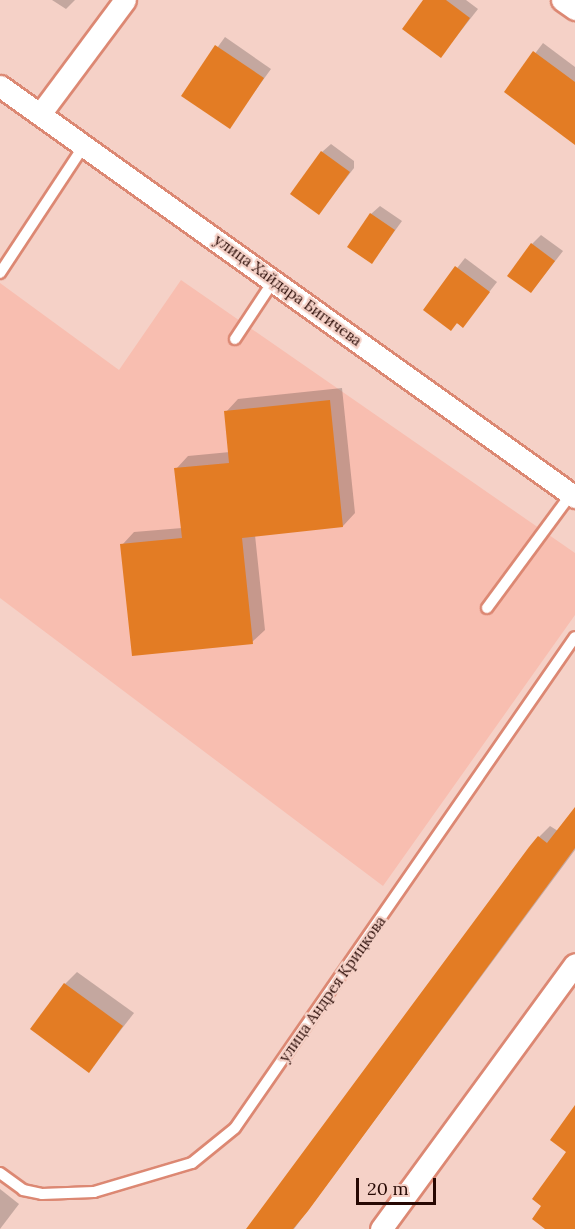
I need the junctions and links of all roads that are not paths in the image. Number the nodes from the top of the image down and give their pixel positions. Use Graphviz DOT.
graph roads {
  1 [pos="125,0"];
  2 [pos="562,0"];
  3 [pos="575,9"];
  4 [pos="0,86"];
  5 [pos="40,114"];
  6 [pos="86,144"];
  7 [pos="0,273"];
  8 [pos="274,280"];
  9 [pos="235,339"];
  10 [pos="573,496"];
  11 [pos="487,608"];
  12 [pos="575,637"];
  13 [pos="575,964"];
  14 [pos="0,1173"];
  15 [pos="381,1229"];
  1 -- 5 [label="street"];
  2 -- 3 [label="street"];
  4 -- 5 [label="street, улица Хайдара Бигичева"];
  5 -- 6 [label="street, улица Хайдара Бигичева"];
  6 -- 7 [label="lane"];
  6 -- 8 [label="street, улица Хайдара Бигичева"];
  8 -- 9 [label="lane"];
  8 -- 10 [label="street, улица Хайдара Бигичева"];
  10 -- 11 [label="lane"];
  12 -- 14 [label="lane, улица Андрея Крицкова"];
  13 -- 15 [label="street"];
}
